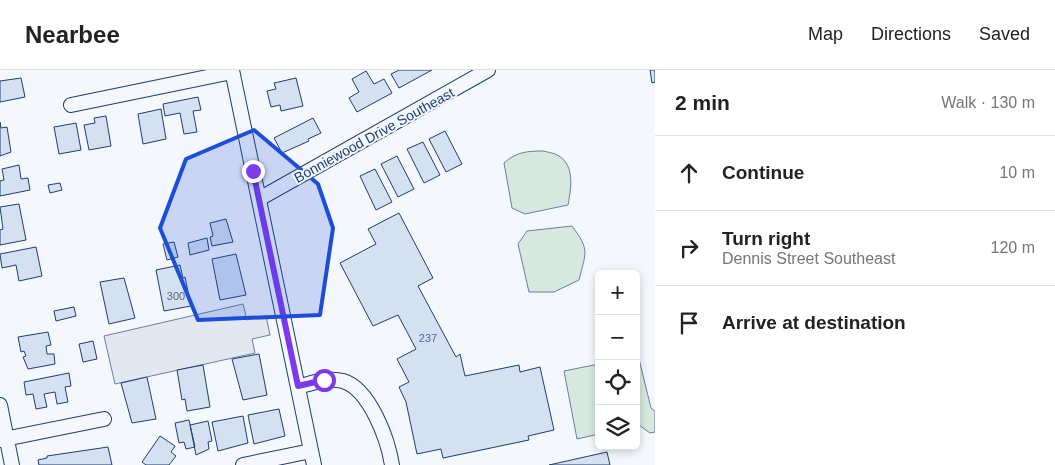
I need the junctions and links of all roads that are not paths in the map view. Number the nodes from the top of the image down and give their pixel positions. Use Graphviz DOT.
graph roads {
  1 [pos="488,70"];
  2 [pos="232,71"];
  3 [pos="71,105"];
  4 [pos="259,199"];
  5 [pos="298,386"];
  6 [pos="0,405"];
  7 [pos="104,420"];
  8 [pos="4,440"];
  9 [pos="313,458"];
  10 [pos="12,465"];
  11 [pos="243,465"];
  12 [pos="392,465"];
  1 -- 4 [label="street, Bonniewood Drive Southeast"];
  2 -- 3 [label="street"];
  2 -- 4 [label="street"];
  4 -- 5 [label="street"];
  5 -- 9 [label="street"];
  5 -- 12 [label="street"];
  6 -- 8 [label="street"];
  7 -- 8 [label="street"];
  8 -- 10 [label="street"];
  9 -- 11 [label="street"];
}
